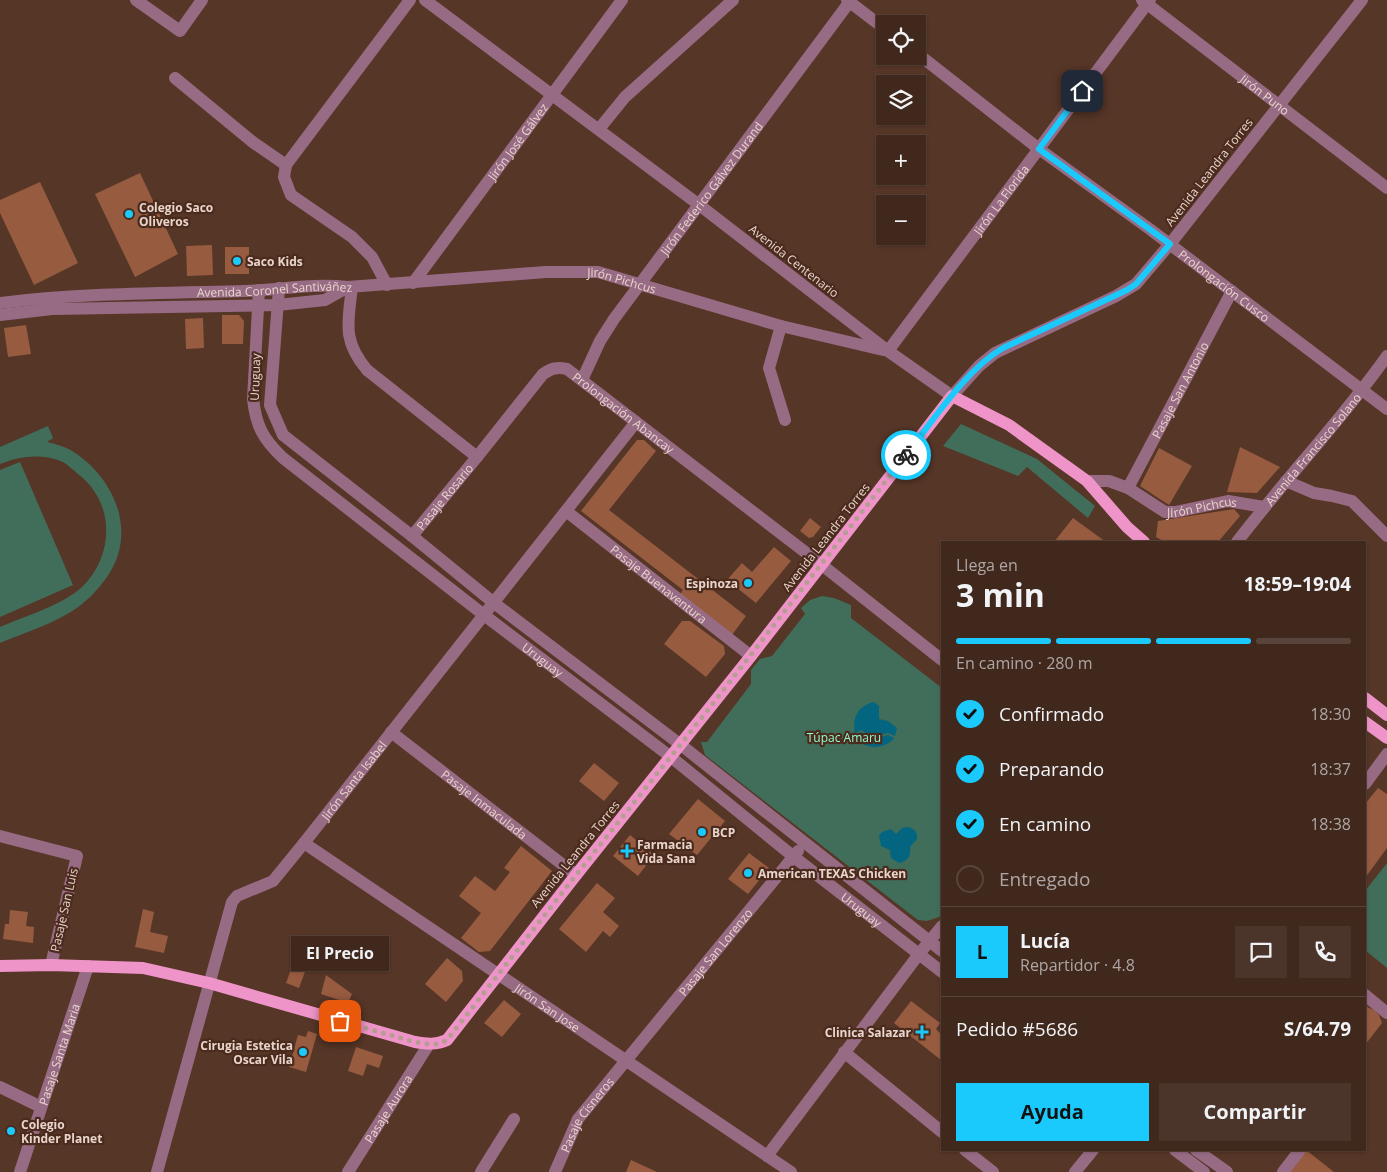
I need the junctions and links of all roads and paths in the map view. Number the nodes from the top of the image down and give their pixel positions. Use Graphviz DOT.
graph roads {
  1 [pos="136,0"];
  2 [pos="202,0"];
  3 [pos="410,0"];
  4 [pos="425,0"];
  5 [pos="622,0"];
  6 [pos="733,0"];
  7 [pos="1362,0"];
  8 [pos="849,1"];
  9 [pos="1146,1"];
  10 [pos="876,22"];
  11 [pos="926,60"];
  12 [pos="175,78"];
  13 [pos="552,94"];
  14 [pos="1280,105"];
  15 [pos="599,129"];
  16 [pos="1039,149"];
  17 [pos="286,165"];
  18 [pos="1387,188"];
  19 [pos="698,204"];
  20 [pos="1170,244"];
  21 [pos="412,283"];
  22 [pos="387,284"];
  23 [pos="640,285"];
  24 [pos="350,287"];
  25 [pos="279,288"];
  26 [pos="259,290"];
  27 [pos="1232,291"];
  28 [pos="182,293"];
  29 [pos="0,303"];
  30 [pos="258,304"];
  31 [pos="278,305"];
  32 [pos="182,306"];
  33 [pos="0,315"];
  34 [pos="781,326"];
  35 [pos="888,351"];
  36 [pos="1387,356"];
  37 [pos="582,380"];
  38 [pos="1362,392"];
  39 [pos="952,396"];
  40 [pos="1387,409"];
  41 [pos="785,420"];
  42 [pos="636,422"];
  43 [pos="477,457"];
  44 [pos="1087,481"];
  45 [pos="1286,481"];
  46 [pos="1128,488"];
  47 [pos="1264,507"];
  48 [pos="566,511"];
  49 [pos="412,536"];
  50 [pos="1387,536"];
  51 [pos="1143,541"];
  52 [pos="1238,541"];
  53 [pos="822,564"];
  54 [pos="494,603"];
  55 [pos="484,615"];
  56 [pos="751,656"];
  57 [pos="941,659"];
  58 [pos="1366,699"];
  59 [pos="1387,715"];
  60 [pos="1366,723"];
  61 [pos="391,732"];
  62 [pos="1387,738"];
  63 [pos="681,745"];
  64 [pos="1387,754"];
  65 [pos="671,757"];
  66 [pos="1366,783"];
  67 [pos="0,836"];
  68 [pos="805,843"];
  69 [pos="304,844"];
  70 [pos="794,857"];
  71 [pos="576,875"];
  72 [pos="941,927"];
  73 [pos="930,940"];
  74 [pos="941,950"];
  75 [pos="919,954"];
  76 [pos="52,964"];
  77 [pos="0,966"];
  78 [pos="88,966"];
  79 [pos="941,971"];
  80 [pos="498,974"];
  81 [pos="209,983"];
  82 [pos="1366,996"];
  83 [pos="1387,1013"];
  84 [pos="429,1044"];
  85 [pos="844,1052"];
  86 [pos="627,1061"];
  87 [pos="0,1087"];
  88 [pos="41,1107"];
  89 [pos="514,1119"];
  90 [pos="941,1131"];
  91 [pos="966,1151"];
  92 [pos="1092,1151"];
  93 [pos="1175,1151"];
  94 [pos="1197,1151"];
  95 [pos="1299,1151"];
  96 [pos="767,1156"];
  97 [pos="20,1172"];
  98 [pos="157,1172"];
  99 [pos="348,1172"];
  100 [pos="481,1172"];
  101 [pos="555,1172"];
  102 [pos="791,1172"];
  103 [pos="993,1172"];
  104 [pos="1075,1172"];
  105 [pos="1204,1172"];
  106 [pos="1227,1172"];
  107 [pos="1283,1172"];
  1 -- 2 [label="street"];
  3 -- 17 [label="street"];
  4 -- 13 [label="street, Avenida Centenario"];
  5 -- 13 [label="street, Jirón José Gálvez"];
  6 -- 15 [label="street"];
  7 -- 14 [label="street, Avenida Leandra Torres"];
  8 -- 10 [label="street"];
  8 -- 19 [label="street, Jirón Federico Gálvez Durand"];
  9 -- 14 [label="street, Jirón Puno"];
  9 -- 16 [label="street, Jirón La Florida"];
  11 -- 16 [label="street, Prolongación Cusco"];
  12 -- 17 [label="street"];
  13 -- 15 [label="street, Avenida Centenario"];
  13 -- 21 [label="street, Jirón José Gálvez"];
  14 -- 18 [label="street, Jirón Puno"];
  14 -- 20 [label="street, Avenida Leandra Torres"];
  15 -- 19 [label="street, Avenida Centenario"];
  16 -- 20 [label="street, Prolongación Cusco"];
  16 -- 35 [label="street, Jirón La Florida"];
  17 -- 22 [label="street"];
  19 -- 23 [label="street, Jirón Federico Gálvez Durand"];
  19 -- 35 [label="street, Avenida Centenario"];
  20 -- 27 [label="street, Prolongación Cusco"];
  20 -- 39 [label="street, Avenida Leandra Torres"];
  21 -- 22 [label="street, Jirón Pichcus"];
  21 -- 23 [label="street, Jirón Pichcus"];
  22 -- 24 [label="street, Jirón Pichcus"];
  23 -- 34 [label="street, Jirón Pichcus"];
  23 -- 37 [label="street, Jirón Federico Gálvez Durand"];
  24 -- 25 [label="street, Avenida Coronel Santiváñez"];
  24 -- 31 [label="street, Avenida Coronel Santiváñez"];
  24 -- 43 [label="street"];
  25 -- 26 [label="street, Avenida Coronel Santiváñez"];
  25 -- 31 [label="street, Uruguay"];
  26 -- 28 [label="street, Avenida Coronel Santiváñez"];
  26 -- 30 [label="street, Uruguay"];
  27 -- 38 [label="street, Prolongación Cusco"];
  27 -- 46 [label="street, Pasaje San Antonio"];
  28 -- 29 [label="street, Avenida Coronel Santiváñez"];
  28 -- 32 [label="street"];
  30 -- 31 [label="street, Avenida Coronel Santiváñez"];
  30 -- 32 [label="street, Avenida Coronel Santiváñez"];
  30 -- 55 [label="street, Uruguay"];
  31 -- 49 [label="street, Uruguay"];
  32 -- 33 [label="street, Avenida Coronel Santiváñez"];
  34 -- 35 [label="street, Jirón Pichcus"];
  34 -- 41 [label="street"];
  35 -- 39 [label="street, Avenida Centenario"];
  36 -- 38 [label="street, Avenida Francisco Solano"];
  37 -- 42 [label="street, Prolongación Abancay"];
  37 -- 43 [label="street, Prolongación Abancay"];
  38 -- 40 [label="street, Prolongación Cusco"];
  38 -- 45 [label="street, Avenida Francisco Solano"];
  39 -- 44 [label="main road, Avenida Centenario"];
  39 -- 53 [label="main road, Avenida Leandra Torres"];
  42 -- 48 [label="street, Jirón Santa Isabel"];
  42 -- 53 [label="street, Prolongación Abancay"];
  43 -- 49 [label="street, Pasaje Rosario"];
  44 -- 46 [label="street, Jirón Pichcus"];
  44 -- 51 [label="main road, Avenida Centenario"];
  45 -- 47 [label="street, Avenida Francisco Solano"];
  45 -- 50 [label="street"];
  46 -- 47 [label="street, Jirón Pichcus"];
  47 -- 52 [label="street, Avenida Francisco Solano"];
  48 -- 54 [label="street, Jirón Santa Isabel"];
  48 -- 56 [label="street, Pasaje Buenaventura"];
  49 -- 54 [label="street, Uruguay"];
  53 -- 56 [label="main road, Avenida Leandra Torres"];
  53 -- 57 [label="street, Prolongación Abancay"];
  54 -- 55 [label="street, Jirón Santa Isabel"];
  54 -- 63 [label="street, Uruguay"];
  55 -- 61 [label="street, Jirón Santa Isabel"];
  55 -- 65 [label="street, Uruguay"];
  56 -- 63 [label="main road, Avenida Leandra Torres"];
  58 -- 59 [label="main road"];
  60 -- 62 [label="main road"];
  61 -- 69 [label="street, Jirón Santa Isabel"];
  61 -- 71 [label="street, Pasaje Inmaculada"];
  63 -- 65 [label="main road, Avenida Leandra Torres"];
  63 -- 68 [label="street, Uruguay"];
  64 -- 66 [label="street"];
  65 -- 70 [label="street, Uruguay"];
  65 -- 71 [label="main road, Avenida Leandra Torres"];
  67 -- 76 [label="street, Pasaje San Luis"];
  68 -- 70 [label="street, Pasaje San Lorenzo"];
  68 -- 73 [label="street, Uruguay"];
  69 -- 80 [label="street, Jirón San Jose"];
  69 -- 81 [label="street, Jirón Santa Isabel"];
  70 -- 75 [label="street, Uruguay"];
  70 -- 86 [label="street, Pasaje San Lorenzo"];
  71 -- 80 [label="main road, Avenida Leandra Torres"];
  72 -- 73 [label="street"];
  73 -- 74 [label="street, Uruguay"];
  73 -- 75 [label="street"];
  75 -- 79 [label="street, Uruguay"];
  75 -- 85 [label="street"];
  76 -- 77 [label="main road"];
  76 -- 78 [label="main road"];
  78 -- 81 [label="main road"];
  78 -- 88 [label="street, Pasaje Santa Maria"];
  80 -- 84 [label="main road, Avenida Leandra Torres"];
  80 -- 86 [label="street, Jirón San Jose"];
  81 -- 84 [label="main road"];
  81 -- 98 [label="street, Jirón Santa Isabel"];
  82 -- 83 [label="street"];
  84 -- 99 [label="street, Pasaje Aurora"];
  85 -- 90 [label="street"];
  85 -- 96 [label="street"];
  86 -- 96 [label="street, Jirón San Jose"];
  86 -- 101 [label="street, Pasaje Cisneros"];
  87 -- 88 [label="street"];
  88 -- 97 [label="street, Pasaje Santa Maria"];
  89 -- 100 [label="street"];
  91 -- 103 [label="street"];
  92 -- 104 [label="street"];
  93 -- 105 [label="street"];
  94 -- 106 [label="street"];
  95 -- 107 [label="street"];
  96 -- 102 [label="street, Jirón San Jose"];
}
